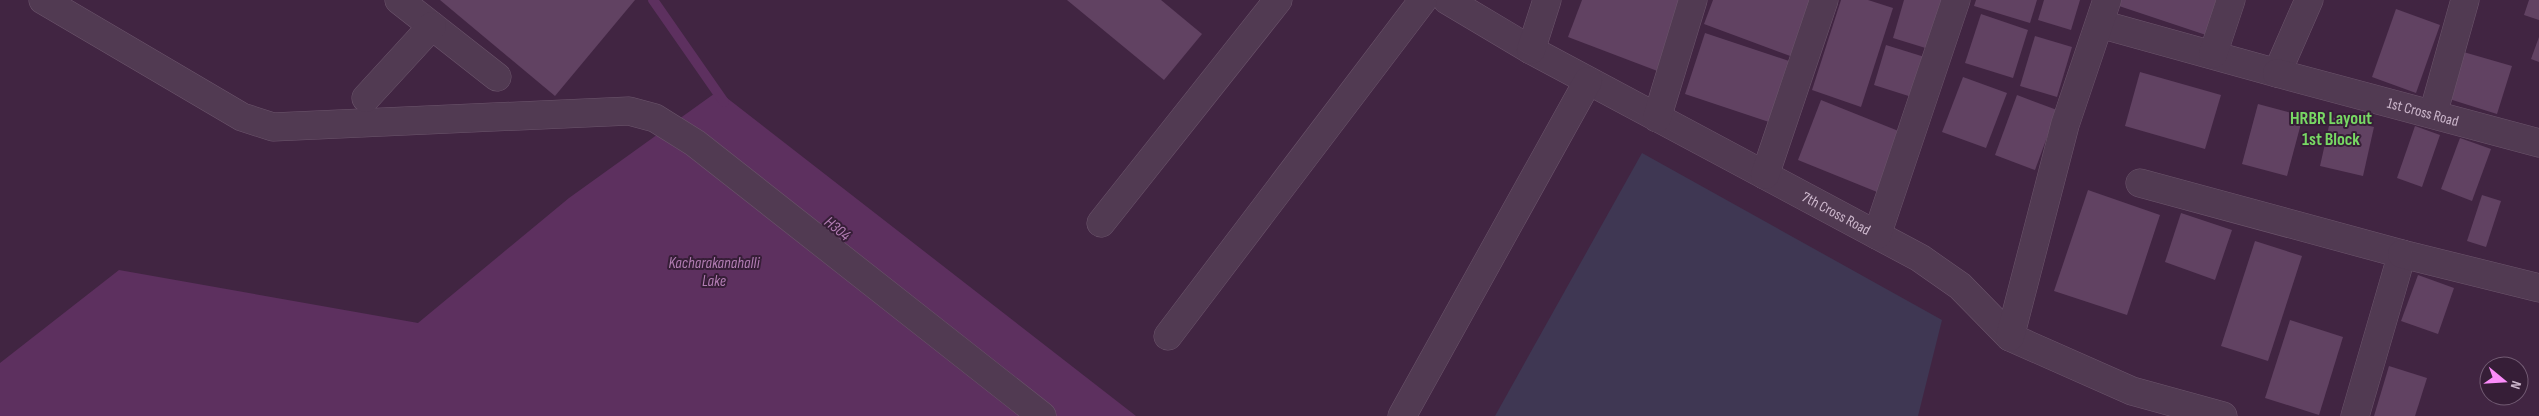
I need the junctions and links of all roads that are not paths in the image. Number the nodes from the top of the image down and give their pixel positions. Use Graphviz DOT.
graph roads {
  1 [pos="43,0"];
  2 [pos="399,0"];
  3 [pos="1278,0"];
  4 [pos="1423,0"];
  5 [pos="1447,0"];
  6 [pos="1547,0"];
  7 [pos="1693,0"];
  8 [pos="1824,0"];
  9 [pos="1956,0"];
  10 [pos="2231,0"];
  11 [pos="2309,0"];
  12 [pos="2464,0"];
  13 [pos="2103,12"];
  14 [pos="432,26"];
  15 [pos="1531,50"];
  16 [pos="2213,54"];
  17 [pos="2277,73"];
  18 [pos="497,77"];
  19 [pos="1588,81"];
  20 [pos="366,98"];
  21 [pos="2433,114"];
  22 [pos="1657,118"];
  23 [pos="2539,143"];
  24 [pos="1765,175"];
  25 [pos="2140,183"];
  26 [pos="1100,223"];
  27 [pos="1877,235"];
  28 [pos="2402,254"];
  29 [pos="2539,288"];
  30 [pos="1168,336"];
  31 [pos="2010,337"];
  32 [pos="1042,416"];
  33 [pos="1402,416"];
  34 [pos="2223,416"];
  35 [pos="2355,416"];
  1 -- 32 [label="street"];
  2 -- 14 [label="street"];
  3 -- 26 [label="street"];
  4 -- 30 [label="street"];
  5 -- 15 [label="street, 7th Cross Road"];
  6 -- 15 [label="street"];
  7 -- 22 [label="street"];
  8 -- 24 [label="street"];
  9 -- 27 [label="street"];
  10 -- 16 [label="street"];
  11 -- 17 [label="street"];
  12 -- 21 [label="street"];
  13 -- 16 [label="street, 1st Cross Road"];
  13 -- 31 [label="street"];
  14 -- 18 [label="street"];
  14 -- 20 [label="street"];
  15 -- 19 [label="street, 7th Cross Road"];
  16 -- 17 [label="street, 1st Cross Road"];
  17 -- 21 [label="street, 1st Cross Road"];
  19 -- 22 [label="street, 7th Cross Road"];
  19 -- 33 [label="street"];
  21 -- 23 [label="street, 1st Cross Road"];
  22 -- 24 [label="street, 7th Cross Road"];
  24 -- 27 [label="street, 7th Cross Road"];
  25 -- 28 [label="street"];
  27 -- 31 [label="street, 7th Cross Road"];
  28 -- 29 [label="street"];
  28 -- 35 [label="street"];
  31 -- 34 [label="street, 7th Cross Road"];
}
